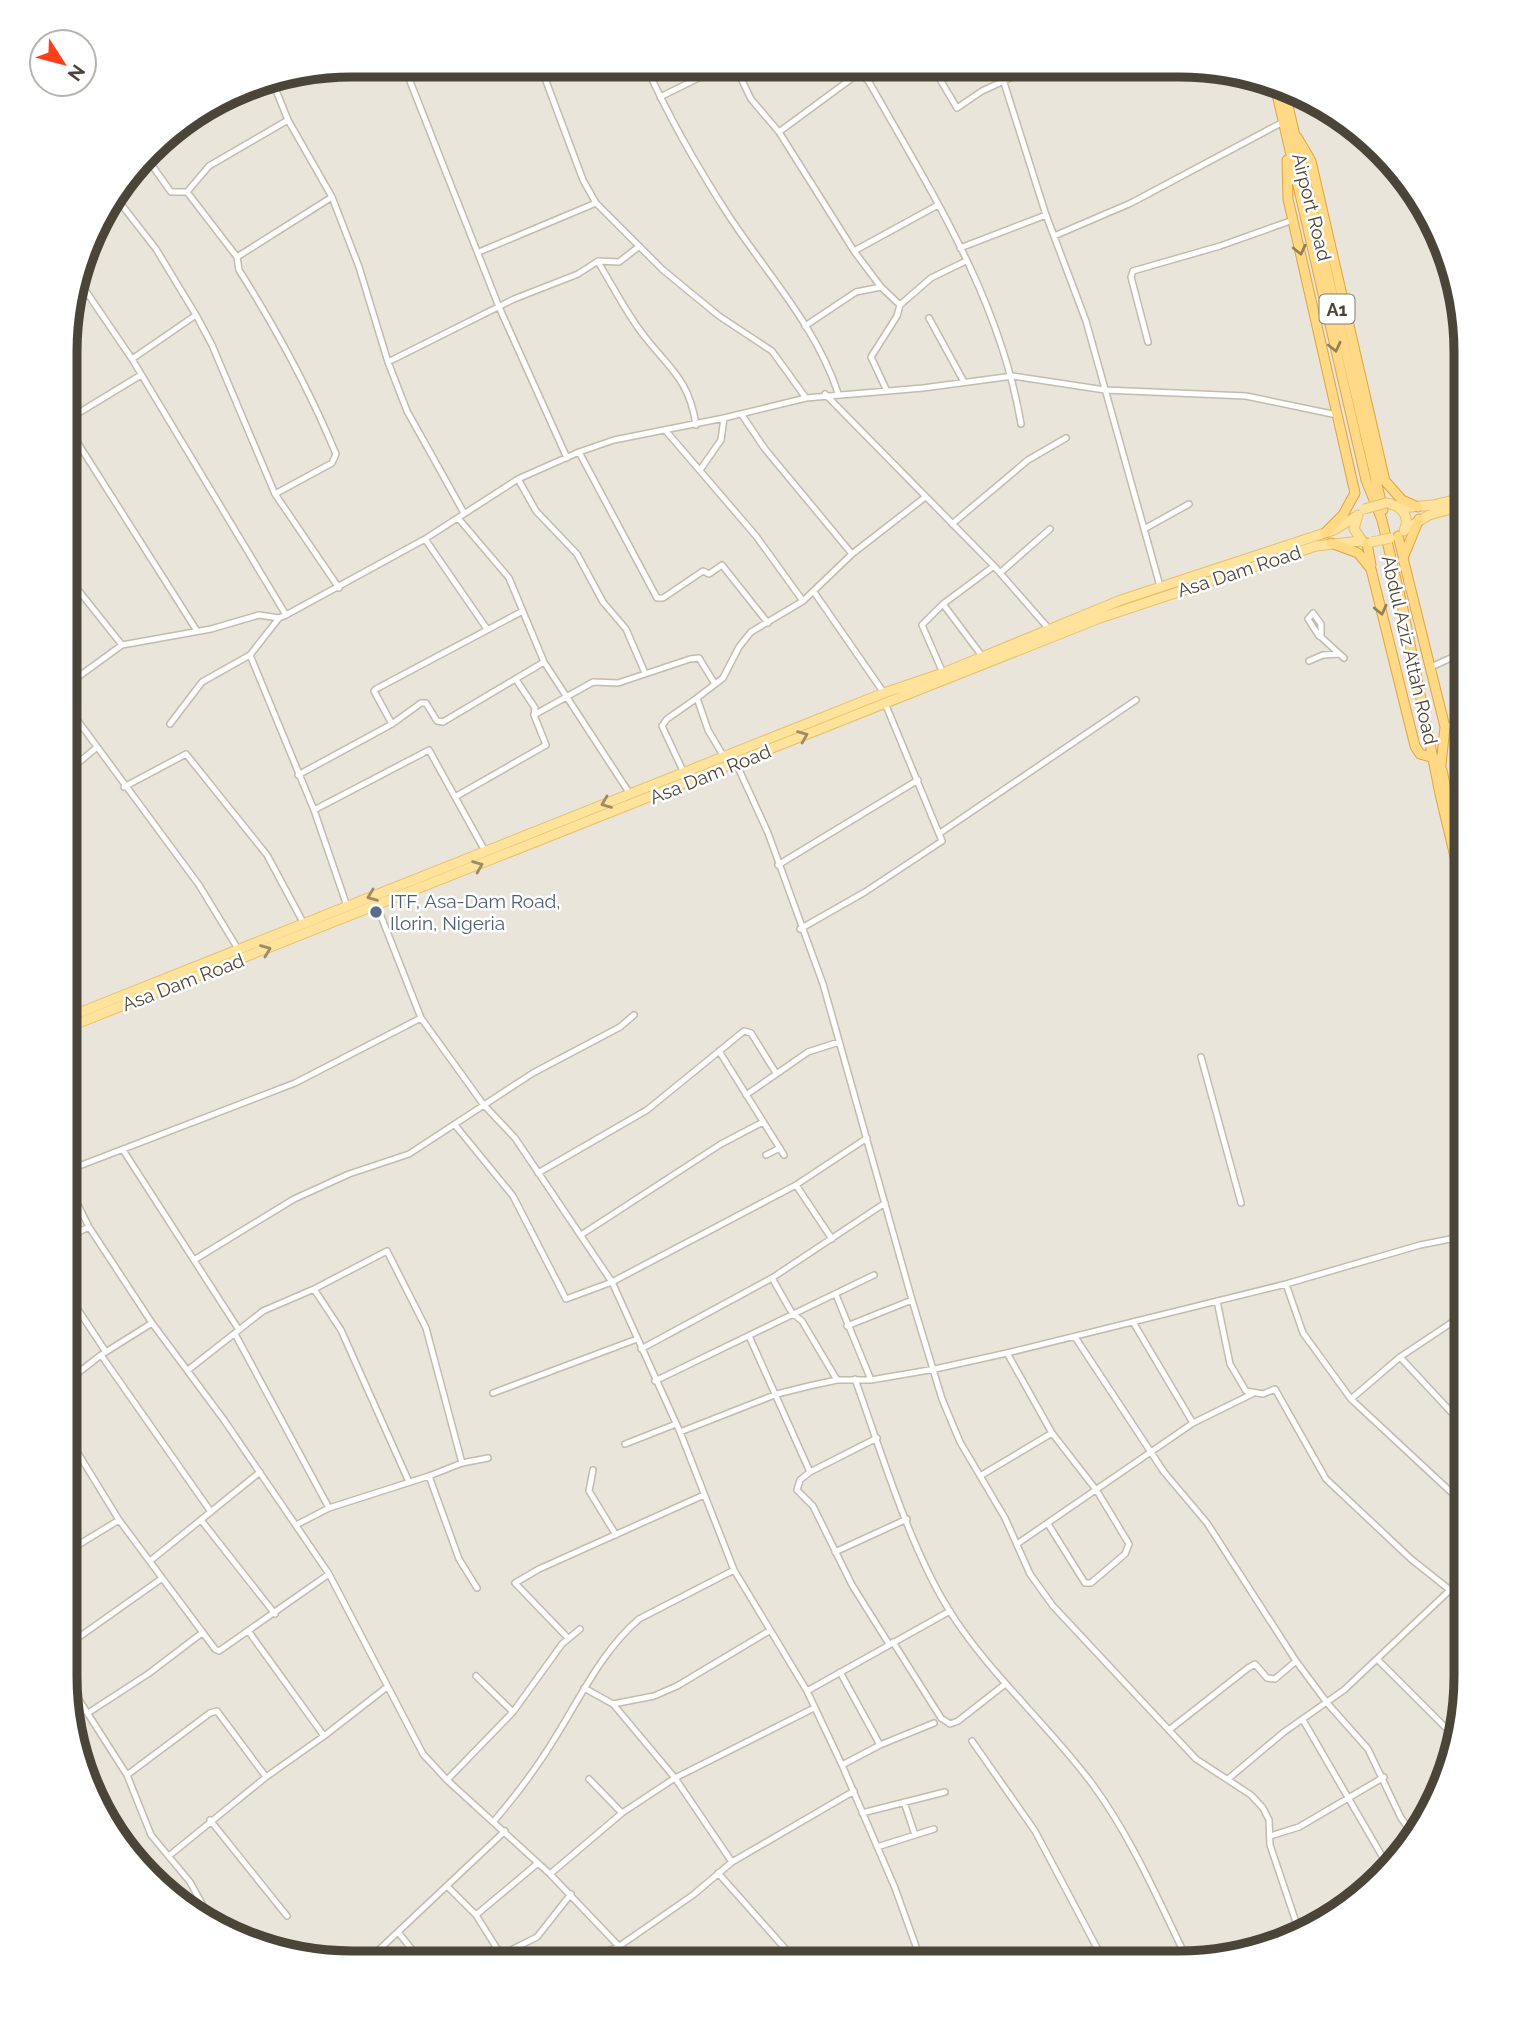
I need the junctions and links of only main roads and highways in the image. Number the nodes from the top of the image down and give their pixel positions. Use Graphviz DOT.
graph roads {
  1 [pos="1277,96"];
  2 [pos="1286,99"];
  3 [pos="1290,133"];
  4 [pos="1387,487"];
  5 [pos="1355,493"];
  6 [pos="1454,500"];
  7 [pos="1392,505"];
  8 [pos="1418,507"];
  9 [pos="1454,509"];
  10 [pos="1360,513"];
  11 [pos="1419,519"];
  12 [pos="1384,523"];
  13 [pos="1325,533"];
  14 [pos="1398,534"];
  15 [pos="1367,542"];
  16 [pos="1331,543"];
  17 [pos="1403,558"];
  18 [pos="1371,569"];
  19 [pos="928,682"];
  20 [pos="885,698"];
  21 [pos="1437,761"];
  22 [pos="1454,826"];
  23 [pos="1454,844"];
  24 [pos="430,873"];
  25 [pos="433,884"];
  26 [pos="77,1014"];
  27 [pos="77,1024"];
  1 -- 3 [label="highway, Airport Road / A1"];
  2 -- 3 [label="highway, Airport Road / A1"];
  3 -- 4 [label="highway"];
  3 -- 5 [label="highway, one-way"];
  3 -- 12 [label="highway, Airport Road / A1"];
  4 -- 7 [label="highway"];
  4 -- 8 [label="highway"];
  5 -- 10 [label="highway"];
  5 -- 13 [label="highway"];
  6 -- 8 [label="main road, Asa Dam Road"];
  7 -- 8 [label="main road, Asa Dam Road"];
  7 -- 10 [label="main road, Asa Dam Road, bridge"];
  7 -- 14 [label="main road"];
  9 -- 11 [label="main road"];
  10 -- 13 [label="main road, Asa Dam Road"];
  10 -- 15 [label="main road"];
  11 -- 14 [label="main road"];
  11 -- 17 [label="highway"];
  12 -- 21 [label="highway, Abdul Aziz Attah Road / A1"];
  13 -- 19 [label="main road, Asa Dam Road"];
  14 -- 15 [label="main road, Asa Dam Road, bridge"];
  14 -- 17 [label="highway"];
  15 -- 16 [label="main road, Asa Dam Road"];
  15 -- 18 [label="highway"];
  16 -- 18 [label="highway"];
  16 -- 19 [label="main road, Asa Dam Road"];
  17 -- 21 [label="highway"];
  18 -- 21 [label="highway, one-way"];
  19 -- 20 [label="main road, Asa Dam Road"];
  20 -- 24 [label="main road, Asa Dam Road, one-way"];
  25 -- 20 [label="main road, Asa Dam Road, one-way"];
  21 -- 22 [label="highway, Abdul Aziz Attah Road / A1"];
  21 -- 23 [label="highway, Abdul Aziz Attah Road / A1"];
  24 -- 25 [label="main road"];
  24 -- 26 [label="main road, Asa Dam Road, one-way"];
  27 -- 25 [label="main road, Asa Dam Road, one-way"];
}
